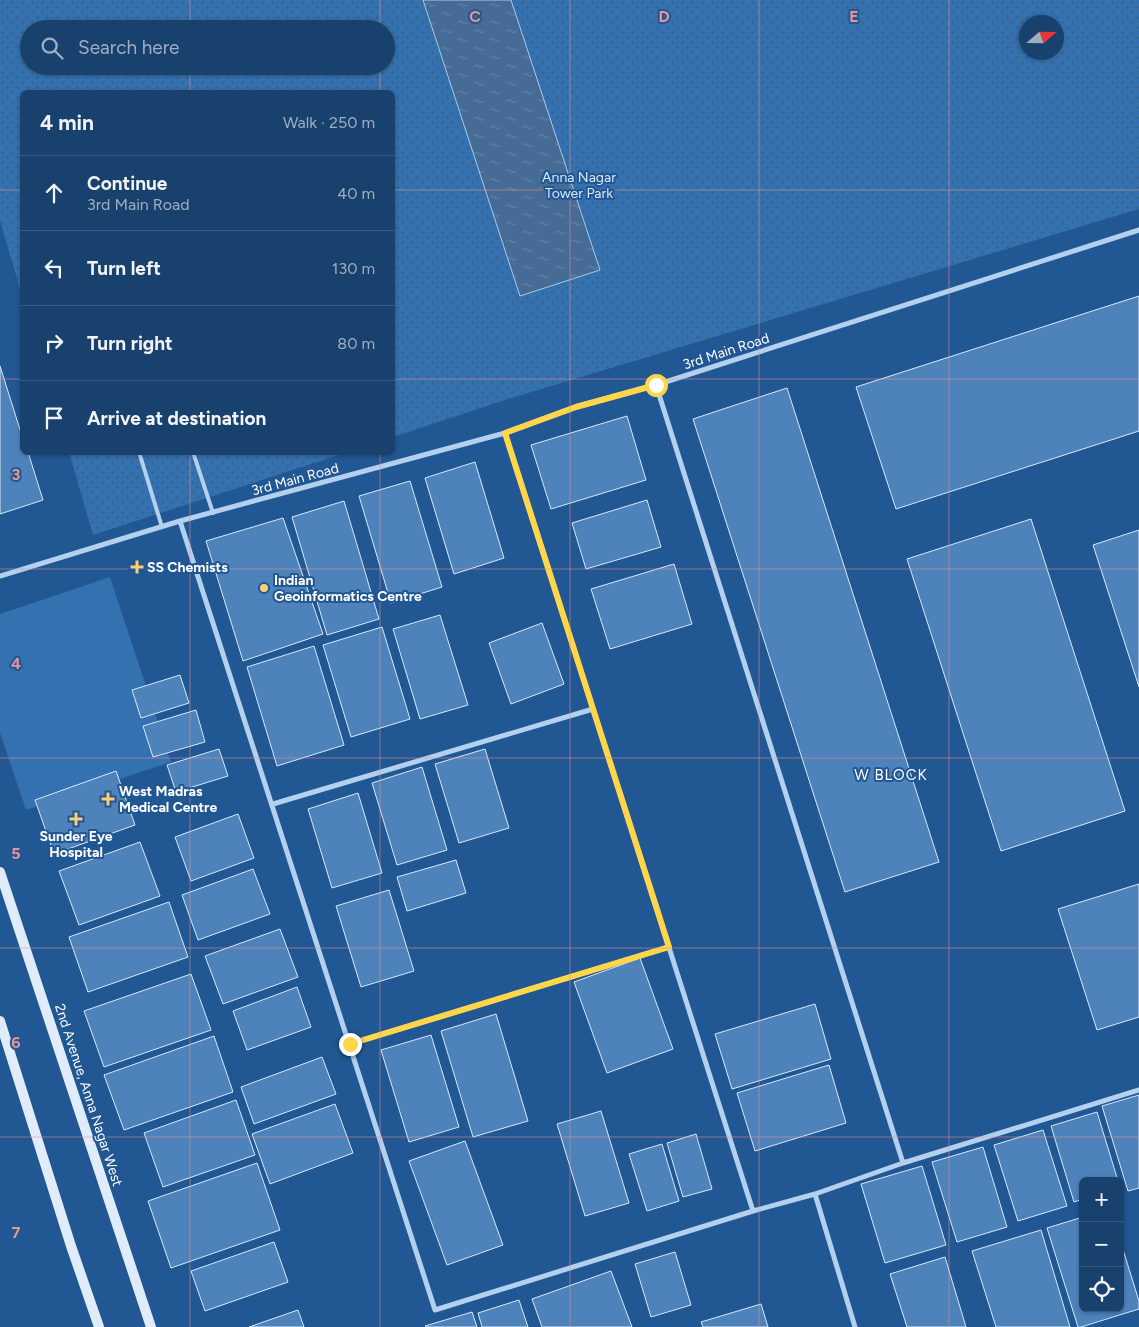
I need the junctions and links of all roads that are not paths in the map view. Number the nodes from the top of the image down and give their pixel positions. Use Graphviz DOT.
graph roads {
  1 [pos="1139,230"];
  2 [pos="656,385"];
  3 [pos="505,433"];
  4 [pos="139,455"];
  5 [pos="194,455"];
  6 [pos="213,513"];
  7 [pos="180,522"];
  8 [pos="162,527"];
  9 [pos="0,576"];
  10 [pos="593,709"];
  11 [pos="272,804"];
  12 [pos="0,872"];
  13 [pos="669,947"];
  14 [pos="0,1021"];
  15 [pos="350,1044"];
  16 [pos="1139,1090"];
  17 [pos="903,1163"];
  18 [pos="815,1194"];
  19 [pos="754,1211"];
  20 [pos="98,1327"];
  21 [pos="151,1327"];
  22 [pos="855,1327"];
  1 -- 2 [label="street, 3rd Main Road"];
  2 -- 3 [label="street, 3rd Main Road"];
  2 -- 17 [label="street"];
  3 -- 6 [label="street, 3rd Main Road"];
  3 -- 10 [label="street"];
  4 -- 8 [label="lane"];
  5 -- 6 [label="lane"];
  6 -- 7 [label="street, 3rd Main Road"];
  7 -- 8 [label="street, 3rd Main Road"];
  7 -- 11 [label="street"];
  8 -- 9 [label="street, 3rd Main Road"];
  10 -- 11 [label="street"];
  10 -- 13 [label="street"];
  11 -- 15 [label="street"];
  12 -- 21 [label="main road, 2nd Avenue, Anna Nagar West"];
  13 -- 15 [label="street"];
  13 -- 19 [label="street"];
  14 -- 20 [label="main road"];
  15 -- 19 [label="street"];
  16 -- 17 [label="street"];
  17 -- 18 [label="street"];
  18 -- 19 [label="street"];
  18 -- 22 [label="street"];
}
